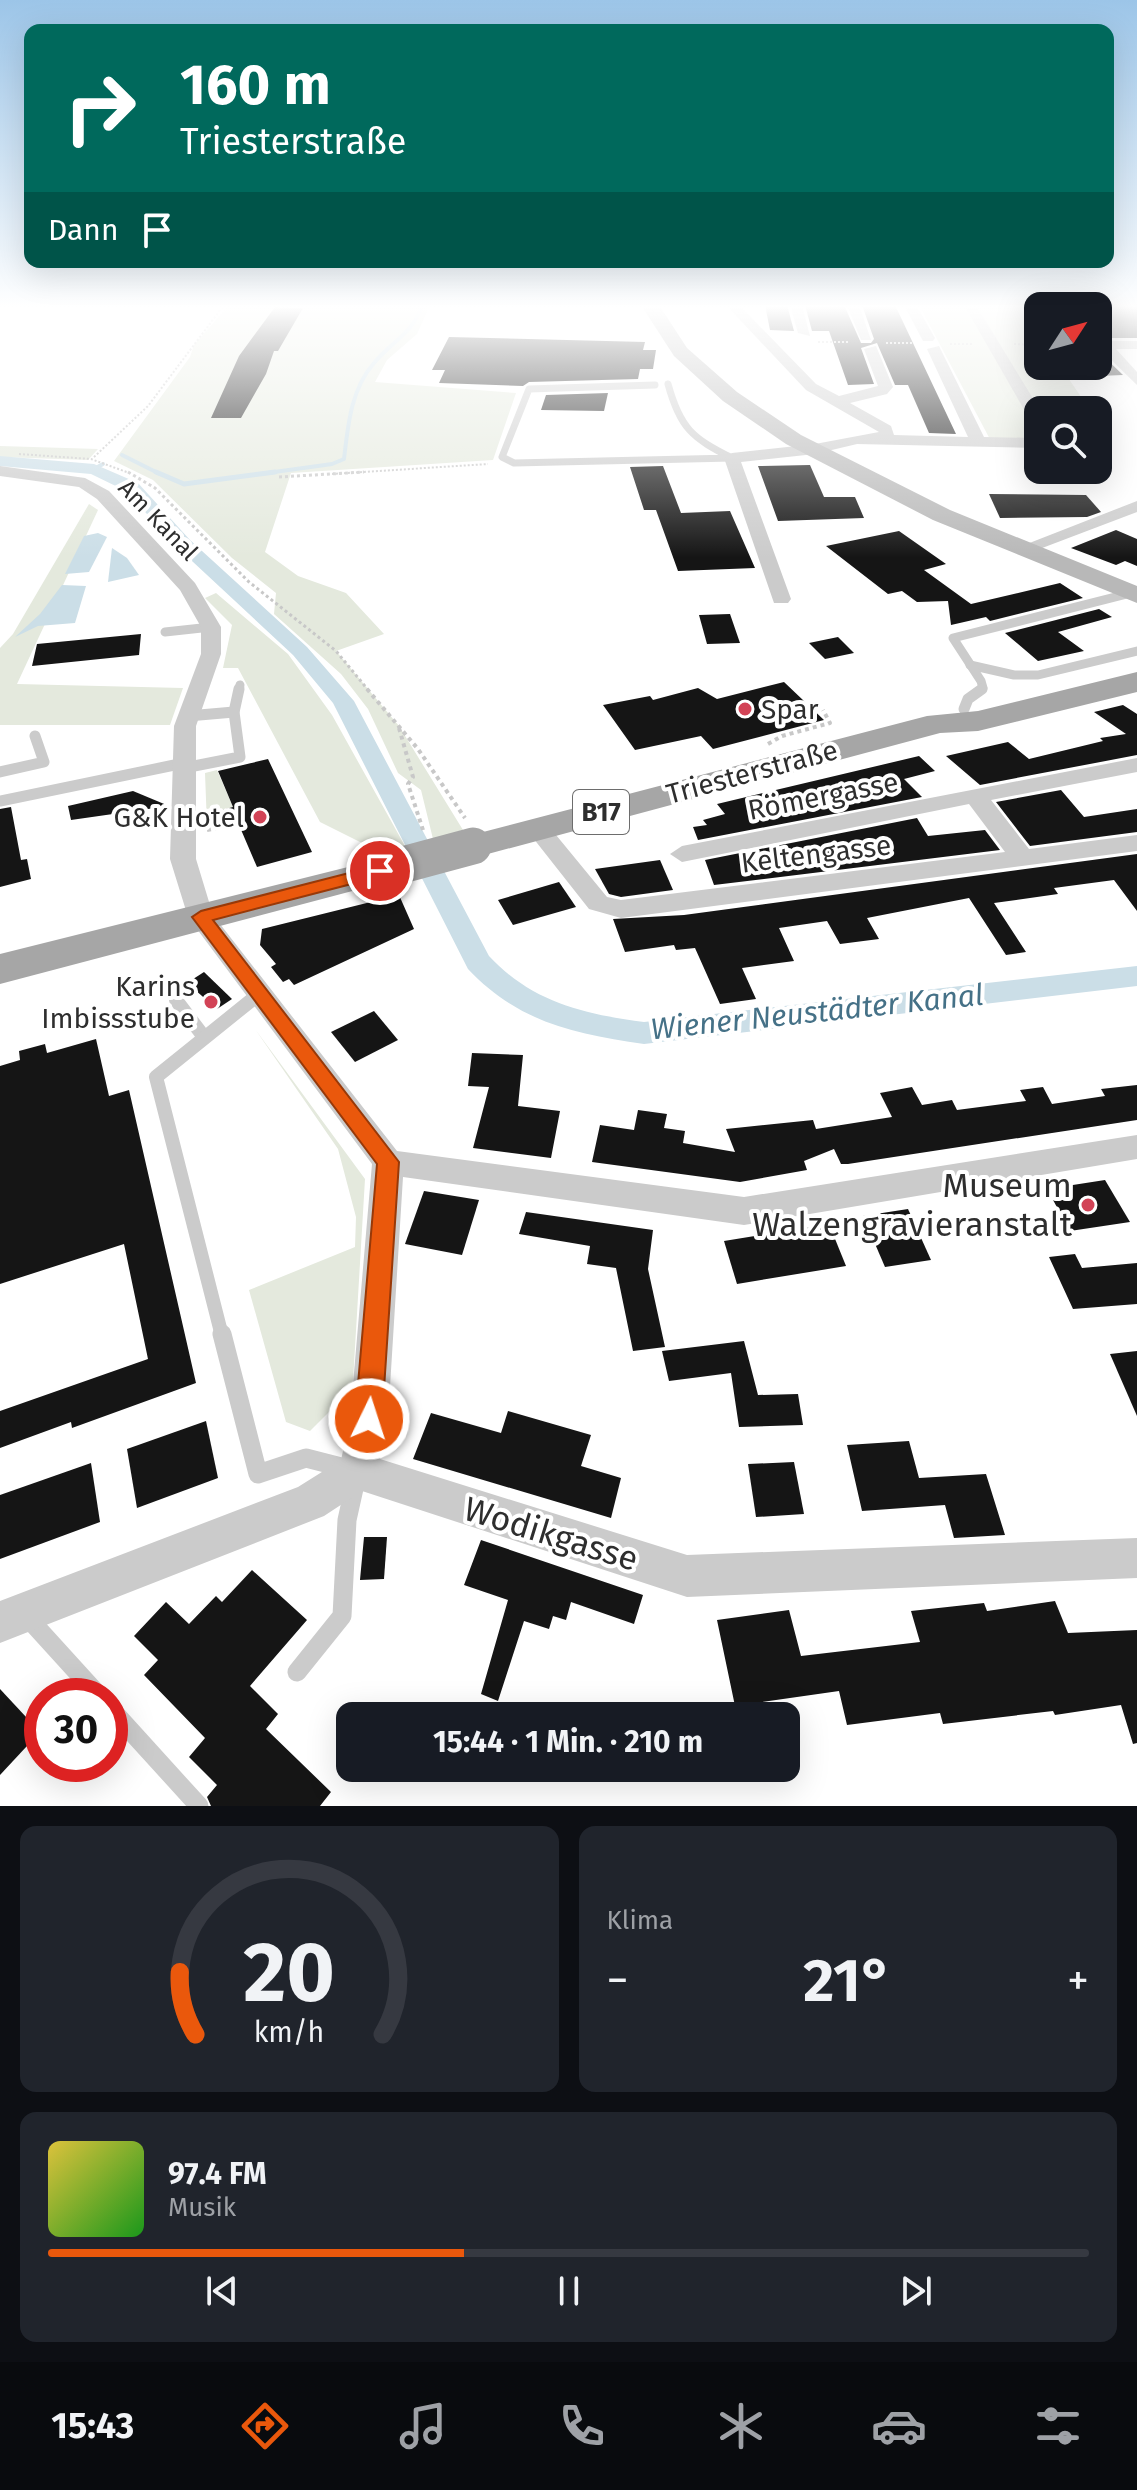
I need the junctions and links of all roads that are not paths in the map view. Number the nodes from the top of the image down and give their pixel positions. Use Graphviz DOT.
graph roads {
  1 [pos="529,389"];
  2 [pos="669,389"];
  3 [pos="717,389"];
  4 [pos="815,389"];
  5 [pos="878,389"];
  6 [pos="953,389"];
  7 [pos="838,401"];
  8 [pos="875,440"];
  9 [pos="979,443"];
  10 [pos="1024,443"];
  11 [pos="815,449"];
  12 [pos="732,458"];
  13 [pos="0,471"];
  14 [pos="1137,506"];
  15 [pos="1023,549"];
  16 [pos="1134,594"];
  17 [pos="781,599"];
  18 [pos="211,627"];
  19 [pos="165,632"];
  20 [pos="1137,651"];
  21 [pos="1137,662"];
  22 [pos="970,665"];
  23 [pos="1137,682"];
  24 [pos="240,685"];
  25 [pos="234,712"];
  26 [pos="188,716"];
  27 [pos="952,716"];
  28 [pos="35,736"];
  29 [pos="184,765"];
  30 [pos="1137,765"];
  31 [pos="0,772"];
  32 [pos="975,796"];
  33 [pos="0,801"];
  34 [pos="538,829"];
  35 [pos="1137,843"];
  36 [pos="682,854"];
  37 [pos="1023,858"];
  38 [pos="201,917"];
  39 [pos="0,969"];
  40 [pos="259,994"];
  41 [pos="176,1000"];
  42 [pos="204,1037"];
  43 [pos="1133,1156"];
  44 [pos="388,1162"];
  45 [pos="358,1471"];
  46 [pos="1137,1558"];
  47 [pos="12,1617"];
  48 [pos="297,1672"];
  49 [pos="79,1678"];
  50 [pos="128,1728"];
  51 [pos="199,1806"];
  1 -- 12 [label="lane"];
  2 -- 12 [label="lane"];
  3 -- 11 [label="street"];
  4 -- 7 [label="street"];
  5 -- 7 [label="street"];
  6 -- 9 [label="street"];
  7 -- 8 [label="street"];
  8 -- 9 [label="street"];
  8 -- 11 [label="street"];
  9 -- 10 [label="street"];
  11 -- 12 [label="street"];
  11 -- 15 [label="street"];
  12 -- 17 [label="street"];
  13 -- 18 [label="street, Am Kanal"];
  14 -- 15 [label="street"];
  15 -- 16 [label="street"];
  16 -- 22 [label="lane"];
  18 -- 19 [label="lane"];
  18 -- 26 [label="street"];
  20 -- 22 [label="lane"];
  21 -- 27 [label="main road, Triesterstraße / B17"];
  22 -- 27 [label="lane"];
  23 -- 27 [label="main road, Triesterstraße / B17"];
  24 -- 25 [label="lane"];
  25 -- 26 [label="lane"];
  25 -- 29 [label="lane"];
  26 -- 29 [label="street"];
  27 -- 34 [label="main road, Triesterstraße / B17"];
  28 -- 31 [label="lane"];
  29 -- 33 [label="lane"];
  29 -- 38 [label="street"];
  30 -- 32 [label="street, Römergasse"];
  32 -- 36 [label="street, Römergasse"];
  32 -- 37 [label="street"];
  34 -- 37 [label="street, Keltengasse"];
  34 -- 38 [label="main road, Triesterstraße / B17, bridge"];
  35 -- 37 [label="street, Keltengasse"];
  38 -- 39 [label="main road, B17"];
  38 -- 40 [label="street"];
  40 -- 42 [label="lane"];
  40 -- 44 [label="street"];
  41 -- 42 [label="lane"];
  42 -- 45 [label="lane"];
  43 -- 44 [label="street"];
  44 -- 45 [label="street"];
  45 -- 46 [label="street, Wodikgasse"];
  45 -- 47 [label="street"];
  45 -- 48 [label="lane"];
  47 -- 49 [label="lane"];
  50 -- 51 [label="lane"];
}
